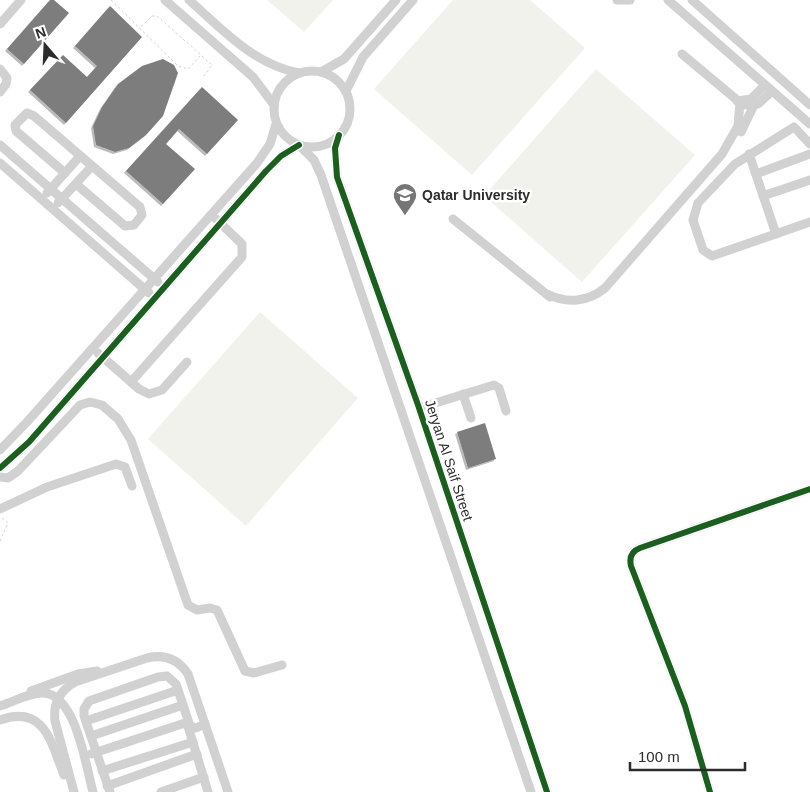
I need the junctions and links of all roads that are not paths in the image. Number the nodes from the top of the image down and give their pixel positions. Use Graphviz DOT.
graph roads {
  1 [pos="21,0"];
  2 [pos="165,0"];
  3 [pos="188,0"];
  4 [pos="396,0"];
  5 [pos="413,0"];
  6 [pos="617,0"];
  7 [pos="630,0"];
  8 [pos="668,0"];
  9 [pos="692,0"];
  10 [pos="704,4"];
  11 [pos="0,24"];
  12 [pos="682,54"];
  13 [pos="0,69"];
  14 [pos="321,72"];
  15 [pos="300,73"];
  16 [pos="767,89"];
  17 [pos="346,91"];
  18 [pos="0,92"];
  19 [pos="738,102"];
  20 [pos="274,105"];
  21 [pos="754,105"];
  22 [pos="810,105"];
  23 [pos="799,115"];
  24 [pos="809,123"];
  25 [pos="276,124"];
  26 [pos="794,127"];
  27 [pos="339,135"];
  28 [pos="810,144"];
  29 [pos="0,145"];
  30 [pos="300,146"];
  31 [pos="722,154"];
  32 [pos="750,154"];
  33 [pos="810,154"];
  34 [pos="80,156"];
  35 [pos="0,163"];
  36 [pos="92,166"];
  37 [pos="65,173"];
  38 [pos="756,174"];
  39 [pos="810,180"];
  40 [pos="76,184"];
  41 [pos="51,189"];
  42 [pos="763,196"];
  43 [pos="62,199"];
  44 [pos="42,200"];
  45 [pos="53,209"];
  46 [pos="210,214"];
  47 [pos="453,220"];
  48 [pos="220,222"];
  49 [pos="810,222"];
  50 [pos="776,234"];
  51 [pos="153,279"];
  52 [pos="163,288"];
  53 [pos="144,289"];
  54 [pos="154,298"];
  55 [pos="92,348"];
  56 [pos="102,357"];
  57 [pos="187,362"];
  58 [pos="131,382"];
  59 [pos="462,394"];
  60 [pos="419,407"];
  61 [pos="401,411"];
  62 [pos="506,411"];
  63 [pos="471,418"];
  64 [pos="0,450"];
  65 [pos="0,468"];
  66 [pos="0,477"];
  67 [pos="132,486"];
  68 [pos="810,489"];
  69 [pos="0,509"];
  70 [pos="456,523"];
  71 [pos="441,528"];
  72 [pos="282,664"];
  73 [pos="107,671"];
  74 [pos="178,690"];
  75 [pos="58,698"];
  76 [pos="0,702"];
  77 [pos="183,704"];
  78 [pos="0,706"];
  79 [pos="0,720"];
  80 [pos="86,721"];
  81 [pos="188,722"];
  82 [pos="205,724"];
  83 [pos="91,736"];
  84 [pos="193,742"];
  85 [pos="96,753"];
  86 [pos="196,754"];
  87 [pos="83,757"];
  88 [pos="102,771"];
  89 [pos="204,777"];
  90 [pos="108,789"];
  91 [pos="73,792"];
  92 [pos="93,792"];
  93 [pos="161,792"];
  94 [pos="208,792"];
  95 [pos="228,792"];
  96 [pos="531,792"];
  97 [pos="548,792"];
  98 [pos="710,792"];
  1 -- 11 [label="street"];
  2 -- 20 [label="street"];
  3 -- 15 [label="street"];
  4 -- 14 [label="street"];
  5 -- 17 [label="street"];
  6 -- 7 [label="street"];
  8 -- 16 [label="street"];
  9 -- 10 [label="street"];
  10 -- 22 [label="street"];
  12 -- 19 [label="street"];
  13 -- 18 [label="street"];
  14 -- 15 [label="street"];
  14 -- 17 [label="street"];
  15 -- 20 [label="street"];
  16 -- 19 [label="street"];
  16 -- 21 [label="street"];
  16 -- 23 [label="street"];
  17 -- 27 [label="street"];
  19 -- 21 [label="street"];
  19 -- 31 [label="street"];
  20 -- 25 [label="street"];
  21 -- 31 [label="street"];
  23 -- 24 [label="street"];
  23 -- 26 [label="street"];
  24 -- 26 [label="street"];
  25 -- 30 [label="street"];
  25 -- 46 [label="street"];
  26 -- 28 [label="street"];
  26 -- 32 [label="street"];
  27 -- 30 [label="street"];
  27 -- 60 [label="street, Jeryan Al Saif Street"];
  29 -- 41 [label="street"];
  30 -- 48 [label="street"];
  30 -- 61 [label="street, Jeryan Al Saif Street"];
  31 -- 47 [label="street"];
  32 -- 38 [label="street"];
  32 -- 50 [label="street"];
  33 -- 38 [label="street"];
  34 -- 36 [label="street"];
  34 -- 37 [label="street"];
  34 -- 37 [label="street"];
  35 -- 44 [label="street"];
  36 -- 40 [label="street"];
  36 -- 40 [label="street"];
  37 -- 41 [label="street"];
  38 -- 42 [label="street"];
  39 -- 42 [label="street"];
  40 -- 43 [label="street"];
  41 -- 43 [label="street"];
  41 -- 44 [label="street"];
  42 -- 50 [label="street"];
  43 -- 45 [label="street"];
  43 -- 51 [label="street"];
  44 -- 45 [label="street"];
  45 -- 53 [label="street"];
  46 -- 48 [label="street"];
  46 -- 51 [label="street"];
  48 -- 52 [label="street"];
  48 -- 58 [label="street"];
  49 -- 50 [label="street"];
  51 -- 52 [label="street"];
  51 -- 53 [label="street"];
  52 -- 54 [label="street"];
  53 -- 54 [label="street"];
  53 -- 55 [label="street"];
  54 -- 56 [label="street"];
  55 -- 56 [label="street"];
  55 -- 64 [label="street"];
  56 -- 58 [label="street"];
  56 -- 65 [label="street"];
  57 -- 58 [label="street"];
  59 -- 60 [label="street"];
  59 -- 62 [label="street"];
  59 -- 63 [label="street"];
  60 -- 61 [label="street"];
  60 -- 70 [label="street, Jeryan Al Saif Street"];
  61 -- 71 [label="street, Jeryan Al Saif Street"];
  66 -- 72 [label="street"];
  67 -- 69 [label="street"];
  68 -- 98 [label="street"];
  70 -- 71 [label="street"];
  70 -- 97 [label="street, Jeryan Al Saif Street"];
  71 -- 96 [label="street, Jeryan Al Saif Street"];
  73 -- 75 [label="street"];
  73 -- 76 [label="street"];
  73 -- 82 [label="street"];
  74 -- 77 [label="street"];
  74 -- 80 [label="street"];
  74 -- 80 [label="street"];
  75 -- 78 [label="street"];
  75 -- 87 [label="street"];
  75 -- 91 [label="street"];
  77 -- 81 [label="street"];
  77 -- 83 [label="street"];
  79 -- 91 [label="street"];
  80 -- 83 [label="street"];
  81 -- 82 [label="street"];
  81 -- 84 [label="street"];
  81 -- 85 [label="street"];
  82 -- 95 [label="street"];
  83 -- 85 [label="street"];
  84 -- 86 [label="street"];
  84 -- 88 [label="street"];
  85 -- 87 [label="street"];
  85 -- 88 [label="street"];
  86 -- 89 [label="street"];
  86 -- 90 [label="street"];
  87 -- 92 [label="street"];
  88 -- 90 [label="street"];
  89 -- 93 [label="street"];
  89 -- 94 [label="street"];
}
